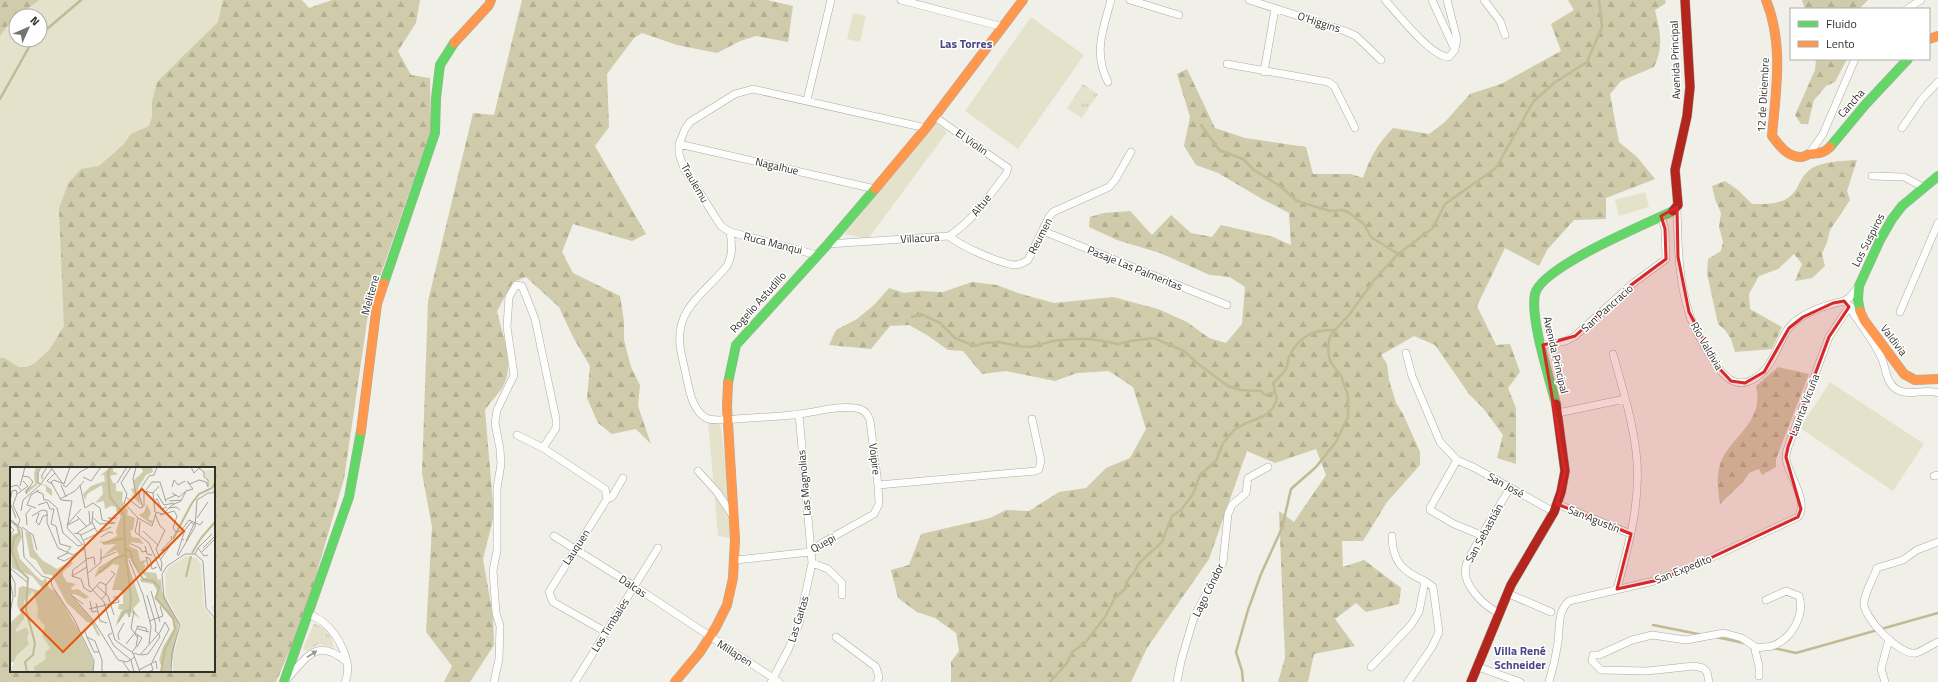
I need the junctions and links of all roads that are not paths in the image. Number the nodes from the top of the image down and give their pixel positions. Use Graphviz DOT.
graph roads {
  1 [pos="491,0"];
  2 [pos="831,0"];
  3 [pos="901,0"];
  4 [pos="1023,0"];
  5 [pos="1111,0"];
  6 [pos="1130,0"];
  7 [pos="1249,0"];
  8 [pos="1385,0"];
  9 [pos="1432,0"];
  10 [pos="1447,0"];
  11 [pos="1484,0"];
  12 [pos="1685,0"];
  13 [pos="1766,0"];
  14 [pos="1921,0"];
  15 [pos="1909,8"];
  16 [pos="1275,9"];
  17 [pos="1179,15"];
  18 [pos="1003,27"];
  19 [pos="1505,34"];
  20 [pos="1455,50"];
  21 [pos="1381,60"];
  22 [pos="1855,60"];
  23 [pos="1907,60"];
  24 [pos="1227,64"];
  25 [pos="1264,72"];
  26 [pos="1108,82"];
  27 [pos="1938,82"];
  28 [pos="807,100"];
  29 [pos="935,117"];
  30 [pos="926,128"];
  31 [pos="1355,128"];
  32 [pos="1902,128"];
  33 [pos="679,144"];
  34 [pos="1131,152"];
  35 [pos="1809,154"];
  36 [pos="1008,168"];
  37 [pos="1872,176"];
  38 [pos="1938,176"];
  39 [pos="1923,188"];
  40 [pos="875,189"];
  41 [pos="1677,207"];
  42 [pos="1661,216"];
  43 [pos="1938,223"];
  44 [pos="1043,231"];
  45 [pos="730,232"];
  46 [pos="949,236"];
  47 [pos="828,244"];
  48 [pos="817,254"];
  49 [pos="1028,260"];
  50 [pos="1859,286"];
  51 [pos="1844,301"];
  52 [pos="1227,305"];
  53 [pos="1849,307"];
  54 [pos="1860,312"];
  55 [pos="1900,312"];
  56 [pos="1543,345"];
  57 [pos="1406,353"];
  58 [pos="1613,354"];
  59 [pos="1938,379"];
  60 [pos="1938,394"];
  61 [pos="1625,399"];
  62 [pos="1558,413"];
  63 [pos="799,414"];
  64 [pos="727,419"];
  65 [pos="1032,419"];
  66 [pos="517,435"];
  67 [pos="543,448"];
  68 [pos="1457,460"];
  69 [pos="1268,467"];
  70 [pos="698,471"];
  71 [pos="622,478"];
  72 [pos="878,485"];
  73 [pos="1510,488"];
  74 [pos="607,499"];
  75 [pos="1556,508"];
  76 [pos="1801,509"];
  77 [pos="734,518"];
  78 [pos="1631,534"];
  79 [pos="1481,535"];
  80 [pos="554,536"];
  81 [pos="1392,536"];
  82 [pos="1938,542"];
  83 [pos="658,548"];
  84 [pos="574,549"];
  85 [pos="810,552"];
  86 [pos="736,560"];
  87 [pos="812,563"];
  88 [pos="1425,581"];
  89 [pos="634,586"];
  90 [pos="1617,589"];
  91 [pos="1509,594"];
  92 [pos="842,595"];
  93 [pos="1766,600"];
  94 [pos="1551,612"];
  95 [pos="1498,613"];
  96 [pos="309,614"];
  97 [pos="606,632"];
  98 [pos="710,638"];
  99 [pos="836,638"];
  100 [pos="1889,640"];
  101 [pos="1938,642"];
  102 [pos="1754,646"];
  103 [pos="347,662"];
  104 [pos="1371,667"];
  105 [pos="1478,667"];
  106 [pos="1759,676"];
  107 [pos="775,681"];
  108 [pos="284,682"];
  109 [pos="345,682"];
  110 [pos="494,682"];
  111 [pos="575,682"];
  112 [pos="675,682"];
  113 [pos="877,682"];
  114 [pos="1177,682"];
  115 [pos="1408,682"];
  116 [pos="1471,682"];
  117 [pos="1520,682"];
  118 [pos="1549,682"];
  119 [pos="1709,682"];
  120 [pos="1885,682"];
  1 -- 96 [label="street, Melitene"];
  2 -- 28 [label="street"];
  3 -- 18 [label="street"];
  4 -- 18 [label="street, Rogelio Astudillo"];
  5 -- 26 [label="street"];
  6 -- 17 [label="street"];
  7 -- 16 [label="street, O'Higgins"];
  8 -- 20 [label="street"];
  9 -- 20 [label="street"];
  10 -- 20 [label="street"];
  11 -- 19 [label="street"];
  12 -- 41 [label="street, Avenida Principal"];
  13 -- 35 [label="street, 12 de Diciembre"];
  14 -- 15 [label="street"];
  16 -- 21 [label="street, O'Higgins"];
  16 -- 25 [label="street"];
  18 -- 29 [label="street, Rogelio Astudillo"];
  22 -- 35 [label="street"];
  23 -- 35 [label="street, Cancha"];
  24 -- 25 [label="street"];
  25 -- 31 [label="street"];
  27 -- 32 [label="street"];
  28 -- 30 [label="street"];
  28 -- 33 [label="street"];
  29 -- 30 [label="street, Rogelio Astudillo"];
  29 -- 36 [label="street, El Violin"];
  30 -- 40 [label="street, Rogelio Astudillo"];
  33 -- 40 [label="street, Nagalhue"];
  33 -- 45 [label="street, Traulemu"];
  34 -- 44 [label="street, Reumen"];
  36 -- 46 [label="street, Altue"];
  37 -- 39 [label="street"];
  38 -- 39 [label="street, Los Suspiros"];
  39 -- 50 [label="street, Los Suspiros"];
  40 -- 47 [label="street, Rogelio Astudillo"];
  41 -- 42 [label="street, Avenida Principal"];
  41 -- 51 [label="street, Río Valdivia"];
  42 -- 56 [label="street, San Pancracio"];
  42 -- 56 [label="street, Avenida Principal"];
  43 -- 55 [label="street"];
  44 -- 49 [label="street, Reumen"];
  44 -- 52 [label="street, Pasaje Las Palmeritas"];
  45 -- 48 [label="street, Ruca Manqui"];
  45 -- 64 [label="street"];
  46 -- 47 [label="street, Villacura"];
  46 -- 49 [label="street, Villacura"];
  47 -- 48 [label="street, Rogelio Astudillo"];
  48 -- 64 [label="street, Rogelio Astudillo"];
  50 -- 51 [label="street, Río Valdivia"];
  50 -- 54 [label="street, Valdivia"];
  51 -- 53 [label="street"];
  53 -- 54 [label="street"];
  53 -- 60 [label="street"];
  53 -- 76 [label="street, Laurita Vicuña"];
  54 -- 59 [label="street, Valdivia"];
  56 -- 62 [label="street, Avenida Principal"];
  57 -- 68 [label="street"];
  58 -- 61 [label="street"];
  61 -- 62 [label="street"];
  61 -- 78 [label="street"];
  62 -- 75 [label="street, Avenida Principal"];
  63 -- 64 [label="street, Voipire"];
  63 -- 72 [label="street, Voipire"];
  63 -- 85 [label="street, Las Magnolias"];
  64 -- 77 [label="street, Rogelio Astudillo"];
  65 -- 72 [label="street, Voipire"];
  66 -- 67 [label="street"];
  67 -- 74 [label="street"];
  67 -- 110 [label="street"];
  68 -- 73 [label="street, San José"];
  68 -- 79 [label="street"];
  69 -- 114 [label="street, Lago Cóndor"];
  70 -- 77 [label="street"];
  71 -- 74 [label="street, Lauquen"];
  72 -- 85 [label="street, Quepi"];
  73 -- 75 [label="street, San José"];
  73 -- 79 [label="street, San Sebastián"];
  74 -- 84 [label="street, Lauquen"];
  75 -- 78 [label="street, San Agustín"];
  75 -- 91 [label="street, Avenida Principal"];
  76 -- 90 [label="street, San Expedito"];
  77 -- 86 [label="street, Rogelio Astudillo"];
  78 -- 90 [label="street"];
  79 -- 95 [label="street, San Sebastián"];
  80 -- 84 [label="street, Dalcas"];
  81 -- 88 [label="street"];
  82 -- 100 [label="street"];
  83 -- 89 [label="street, Los Timbales"];
  84 -- 89 [label="street, Dalcas"];
  84 -- 97 [label="street, Lauquen"];
  85 -- 86 [label="street, Quepi"];
  85 -- 87 [label="street, Las Gaitas"];
  86 -- 98 [label="street, Rogelio Astudillo"];
  87 -- 92 [label="street"];
  87 -- 107 [label="street, Las Gaitas"];
  88 -- 104 [label="street"];
  88 -- 115 [label="street"];
  89 -- 97 [label="street, Los Timbales"];
  89 -- 98 [label="street, Dalcas"];
  90 -- 118 [label="street, San Expedito"];
  91 -- 94 [label="street"];
  91 -- 95 [label="street, Avenida Principal"];
  93 -- 102 [label="street"];
  95 -- 105 [label="street, Avenida Principal"];
  96 -- 103 [label="street"];
  96 -- 108 [label="street, Melitene"];
  97 -- 111 [label="street, Los Timbales"];
  98 -- 107 [label="street, Millapen"];
  98 -- 112 [label="street, Rogelio Astudillo"];
  99 -- 113 [label="street"];
  100 -- 101 [label="street"];
  100 -- 120 [label="street"];
  102 -- 106 [label="street"];
  102 -- 119 [label="street"];
  108 -- 103 [label="street, one-way"];
  103 -- 109 [label="street"];
  105 -- 116 [label="street, Avenida Principal"];
  105 -- 117 [label="street"];
}
